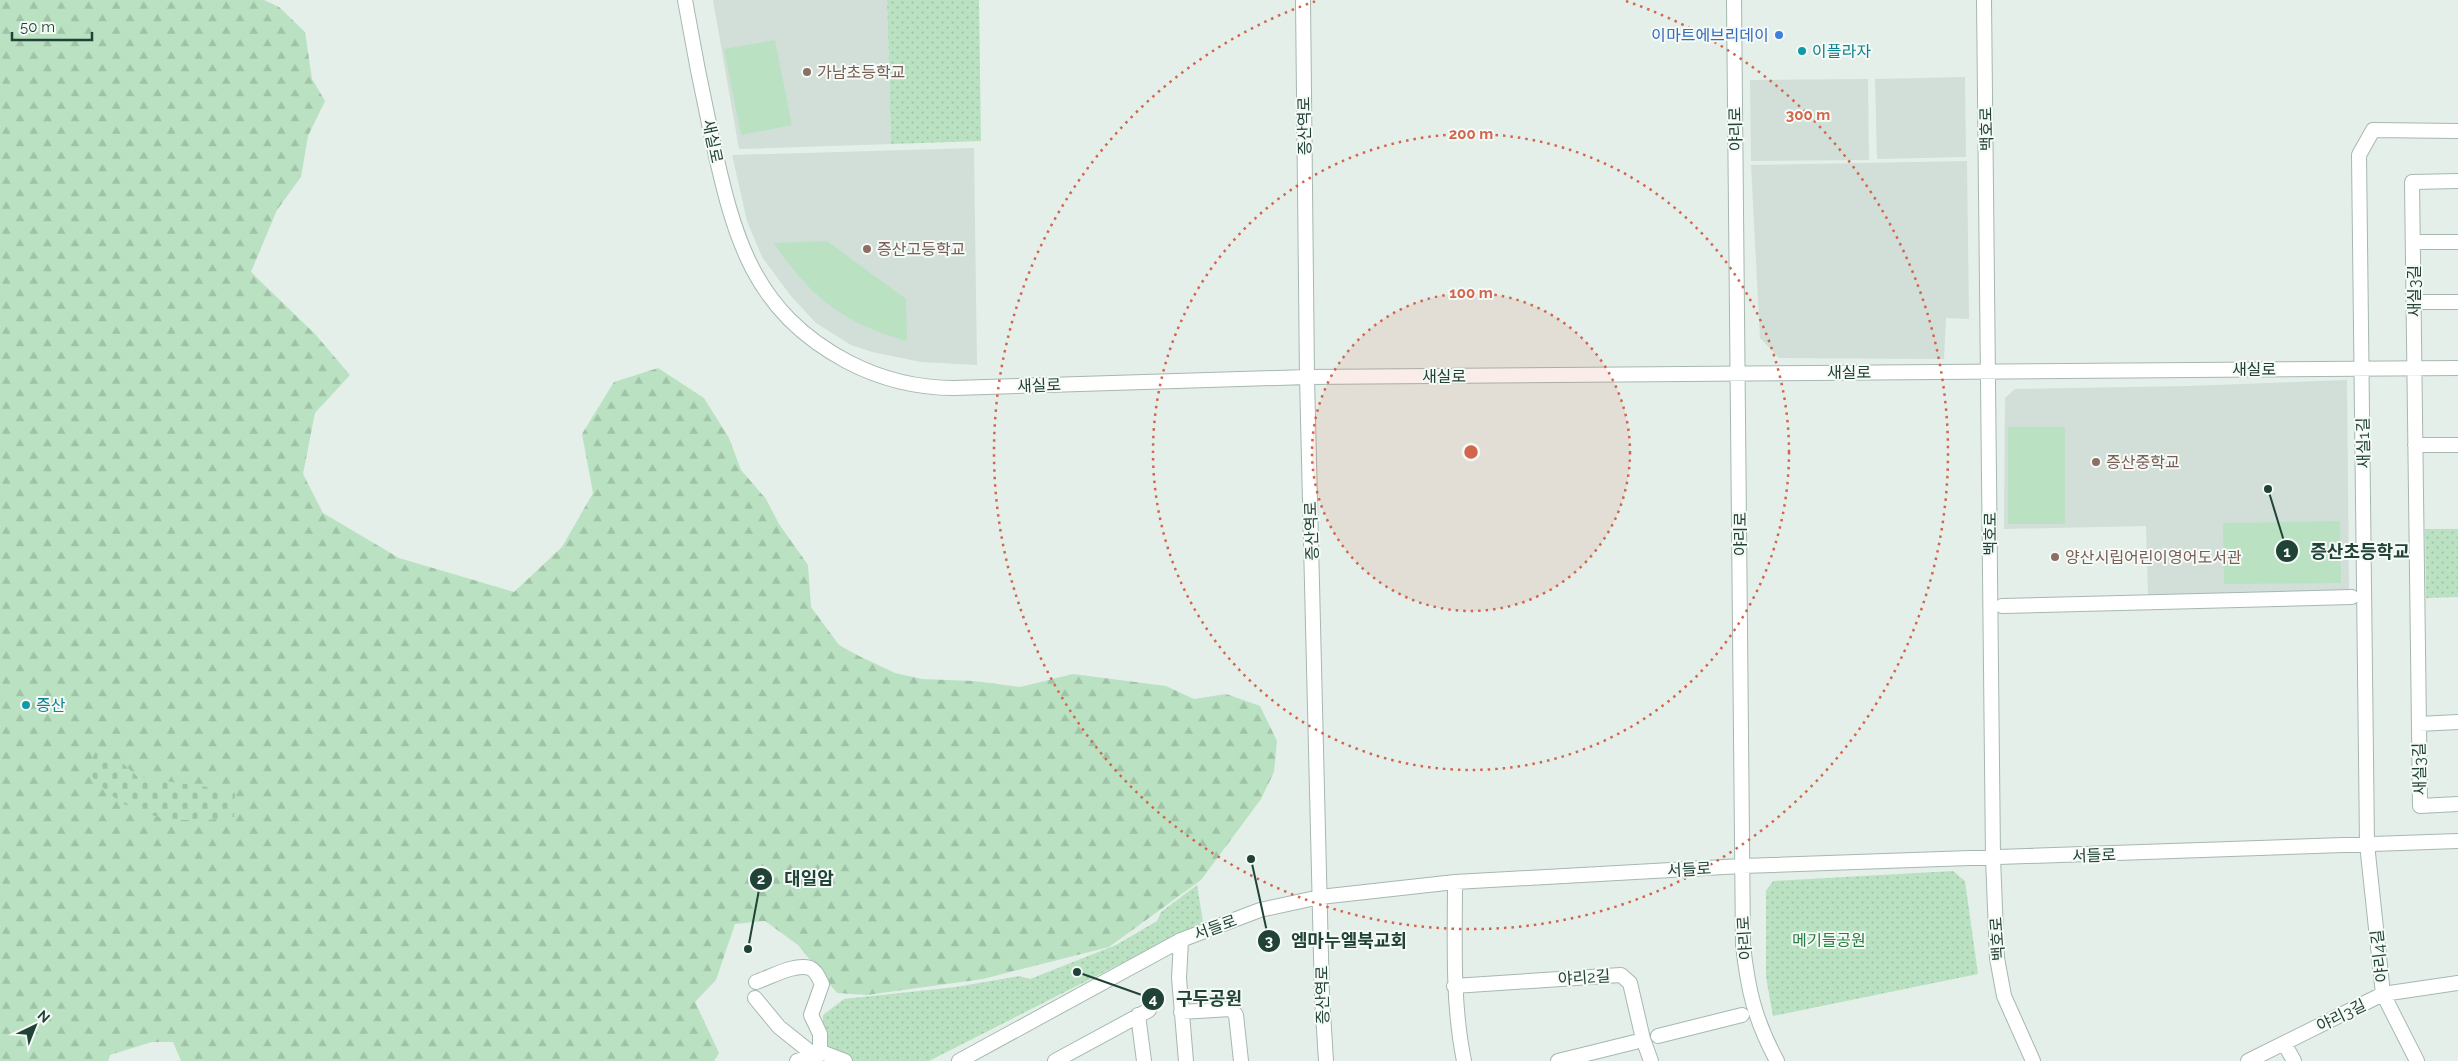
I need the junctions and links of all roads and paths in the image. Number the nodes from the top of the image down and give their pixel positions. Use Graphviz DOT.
graph roads {
  1 [pos="685,0"];
  2 [pos="1303,0"];
  3 [pos="1734,0"];
  4 [pos="1984,0"];
  5 [pos="2458,131"];
  6 [pos="2458,181"];
  7 [pos="2413,242"];
  8 [pos="2458,242"];
  9 [pos="2414,302"];
  10 [pos="2458,302"];
  11 [pos="2361,368"];
  12 [pos="2414,368"];
  13 [pos="2458,368"];
  14 [pos="1988,371"];
  15 [pos="1738,373"];
  16 [pos="1306,377"];
  17 [pos="2415,445"];
  18 [pos="2458,445"];
  19 [pos="2352,597"];
  20 [pos="2002,606"];
  21 [pos="2458,722"];
  22 [pos="2419,724"];
  23 [pos="2458,804"];
  24 [pos="2458,841"];
  25 [pos="2367,844"];
  26 [pos="1993,858"];
  27 [pos="1742,866"];
  28 [pos="1455,882"];
  29 [pos="1320,897"];
  30 [pos="1180,940"];
  31 [pos="756,982"];
  32 [pos="2458,984"];
  33 [pos="1454,986"];
  34 [pos="2383,994"];
  35 [pos="755,998"];
  36 [pos="1181,1012"];
  37 [pos="1742,1015"];
  38 [pos="1658,1036"];
  39 [pos="1635,1042"];
  40 [pos="2284,1043"];
  41 [pos="817,1054"];
  42 [pos="797,1061"];
  43 [pos="845,1061"];
  44 [pos="959,1061"];
  45 [pos="1055,1061"];
  46 [pos="1144,1061"];
  47 [pos="1186,1061"];
  48 [pos="1241,1061"];
  49 [pos="1326,1061"];
  50 [pos="1464,1061"];
  51 [pos="1558,1061"];
  52 [pos="1651,1061"];
  53 [pos="1777,1061"];
  54 [pos="2033,1061"];
  55 [pos="2248,1061"];
  56 [pos="2294,1061"];
  57 [pos="2416,1061"];
  1 -- 16 [label="street, 새실로"];
  2 -- 16 [label="street, 증산역로"];
  3 -- 15 [label="street, 야리로"];
  4 -- 14 [label="street, 백호로"];
  5 -- 11 [label="street, 새실1길"];
  6 -- 7 [label="street, 새실3길"];
  7 -- 8 [label="street"];
  7 -- 9 [label="street, 새실3길"];
  9 -- 10 [label="street"];
  9 -- 12 [label="street, 새실3길"];
  11 -- 12 [label="street, 새실로"];
  11 -- 14 [label="street, 새실로"];
  11 -- 25 [label="street, 새실1길"];
  12 -- 13 [label="street, 새실로"];
  12 -- 17 [label="street, 새실3길"];
  14 -- 15 [label="street, 새실로"];
  14 -- 26 [label="street, 백호로"];
  15 -- 16 [label="street, 새실로"];
  15 -- 27 [label="street, 야리로"];
  16 -- 29 [label="street, 증산역로"];
  17 -- 18 [label="street"];
  17 -- 22 [label="street, 새실3길"];
  19 -- 20 [label="street"];
  21 -- 22 [label="street, 새실3길"];
  22 -- 23 [label="street, 새실3길"];
  24 -- 25 [label="street, 서들로"];
  25 -- 26 [label="street, 서들로"];
  25 -- 34 [label="street, 야리4길"];
  26 -- 27 [label="street, 서들로"];
  26 -- 54 [label="street, 백호로"];
  27 -- 28 [label="street, 서들로"];
  27 -- 53 [label="street, 야리로"];
  28 -- 29 [label="street, 서들로"];
  28 -- 33 [label="street"];
  29 -- 30 [label="street, 서들로"];
  29 -- 49 [label="street, 증산역로"];
  30 -- 36 [label="street"];
  30 -- 44 [label="street, 서들로"];
  31 -- 41 [label="street"];
  32 -- 34 [label="street, 야리3길"];
  33 -- 50 [label="street"];
  33 -- 52 [label="street, 야리2길"];
  34 -- 40 [label="street, 야리3길"];
  34 -- 57 [label="street, 야리4길"];
  35 -- 41 [label="street"];
  36 -- 47 [label="street"];
  36 -- 48 [label="street"];
  37 -- 38 [label="street"];
  39 -- 51 [label="street"];
  40 -- 55 [label="street, 야리3길"];
  40 -- 56 [label="street"];
  41 -- 42 [label="street"];
  41 -- 43 [label="street"];
  45 -- 46 [label="street"];
}
